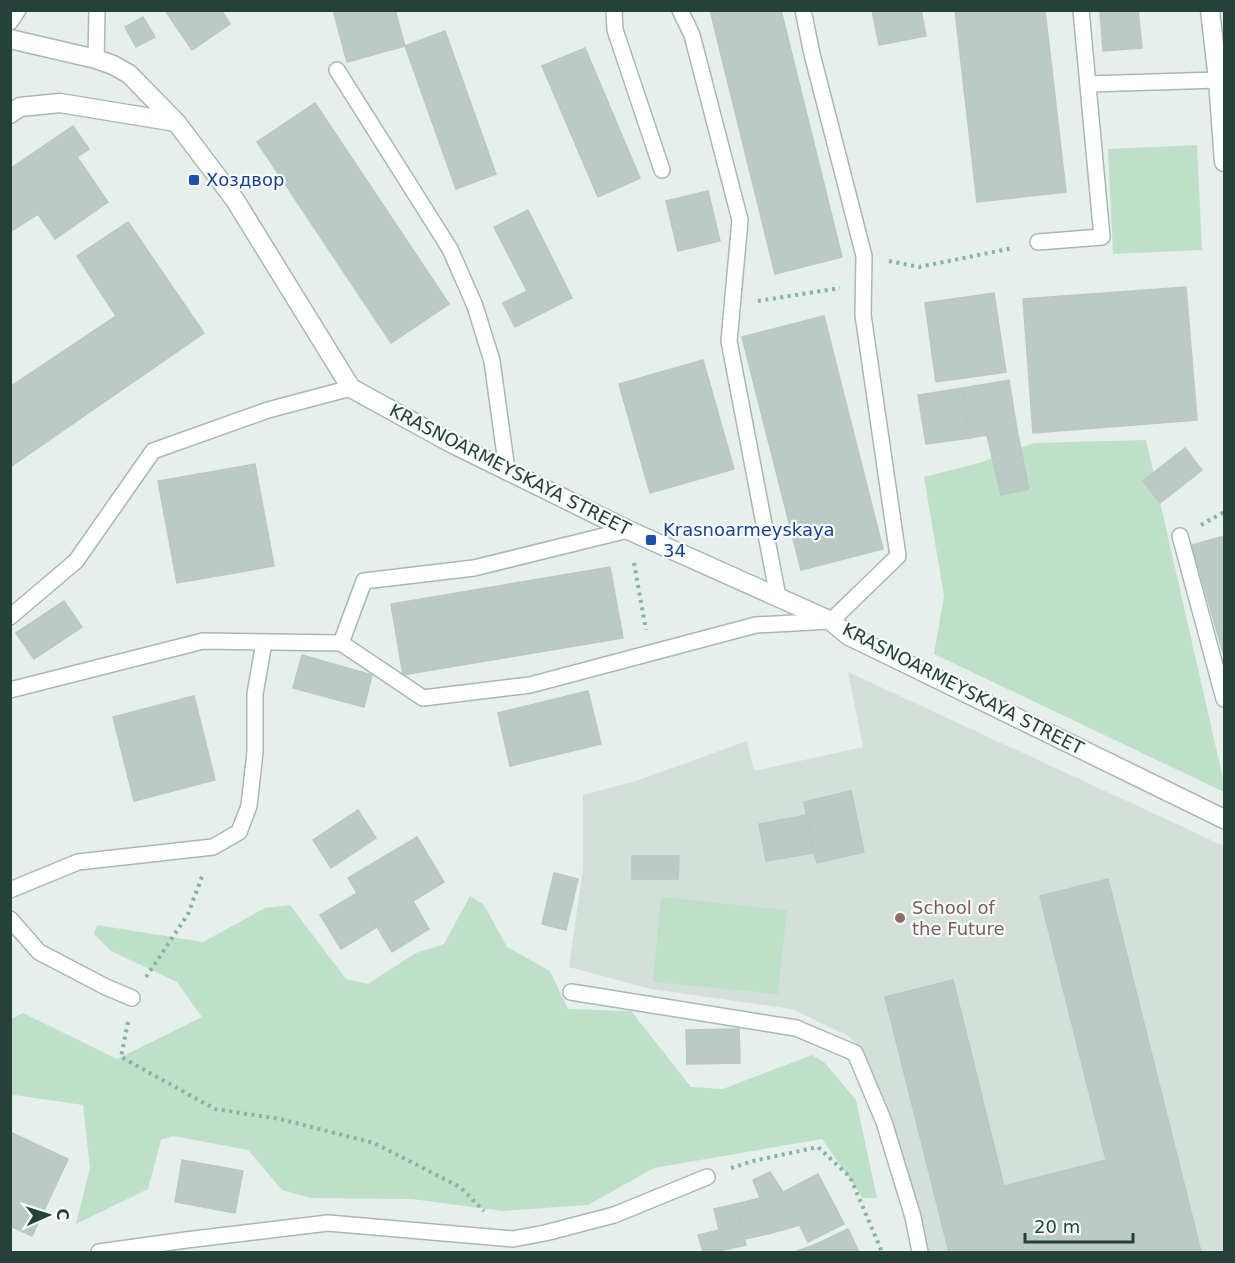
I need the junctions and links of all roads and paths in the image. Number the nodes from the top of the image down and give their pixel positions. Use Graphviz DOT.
graph roads {
  1 [pos="18,10"];
  2 [pos="97,10"];
  3 [pos="614,10"];
  4 [pos="680,10"];
  5 [pos="803,10"];
  6 [pos="1081,10"];
  7 [pos="1210,10"];
  8 [pos="10,21"];
  9 [pos="10,39"];
  10 [pos="96,59"];
  11 [pos="337,70"];
  12 [pos="1218,80"];
  13 [pos="1088,84"];
  14 [pos="10,114"];
  15 [pos="176,122"];
  16 [pos="1224,162"];
  17 [pos="662,170"];
  18 [pos="1038,243"];
  19 [pos="919,267"];
  20 [pos="864,284"];
  21 [pos="732,305"];
  22 [pos="351,388"];
  23 [pos="507,470"];
  24 [pos="628,530"];
  25 [pos="1180,536"];
  26 [pos="778,597"];
  27 [pos="10,617"];
  28 [pos="831,621"];
  29 [pos="264,642"];
  30 [pos="341,643"];
  31 [pos="650,653"];
  32 [pos="10,690"];
  33 [pos="1224,699"];
  34 [pos="1224,819"];
  35 [pos="213,847"];
  36 [pos="10,890"];
  37 [pos="10,919"];
  38 [pos="571,992"];
  39 [pos="132,998"];
  40 [pos="706,1177"];
  41 [pos="513,1239"];
  42 [pos="99,1252"];
  43 [pos="882,1252"];
  44 [pos="920,1252"];
  1 -- 8 [label="lane"];
  2 -- 10 [label="lane"];
  3 -- 17 [label="lane"];
  4 -- 21 [label="lane"];
  5 -- 20 [label="lane"];
  6 -- 13 [label="lane"];
  7 -- 12 [label="street"];
  9 -- 10 [label="street, KRASNOARMEYSKAYA STREET"];
  10 -- 15 [label="street, KRASNOARMEYSKAYA STREET"];
  11 -- 23 [label="lane"];
  12 -- 13 [label="lane"];
  12 -- 16 [label="street"];
  13 -- 18 [label="lane"];
  14 -- 15 [label="street"];
  15 -- 22 [label="street, KRASNOARMEYSKAYA STREET"];
  18 -- 19 [label="path"];
  20 -- 21 [label="path"];
  20 -- 28 [label="lane"];
  21 -- 26 [label="lane"];
  22 -- 23 [label="street, KRASNOARMEYSKAYA STREET"];
  22 -- 27 [label="lane"];
  23 -- 24 [label="street, KRASNOARMEYSKAYA STREET"];
  24 -- 26 [label="street, KRASNOARMEYSKAYA STREET"];
  24 -- 30 [label="lane"];
  24 -- 31 [label="path"];
  25 -- 33 [label="lane"];
  26 -- 28 [label="street, KRASNOARMEYSKAYA STREET"];
  28 -- 31 [label="lane"];
  28 -- 34 [label="street, KRASNOARMEYSKAYA STREET"];
  29 -- 30 [label="lane"];
  29 -- 32 [label="lane"];
  29 -- 35 [label="lane"];
  30 -- 31 [label="lane"];
  35 -- 36 [label="lane"];
  35 -- 39 [label="path"];
  37 -- 39 [label="lane"];
  38 -- 44 [label="lane"];
  39 -- 41 [label="path"];
  40 -- 41 [label="lane"];
  40 -- 43 [label="path"];
  41 -- 42 [label="lane"];
}
